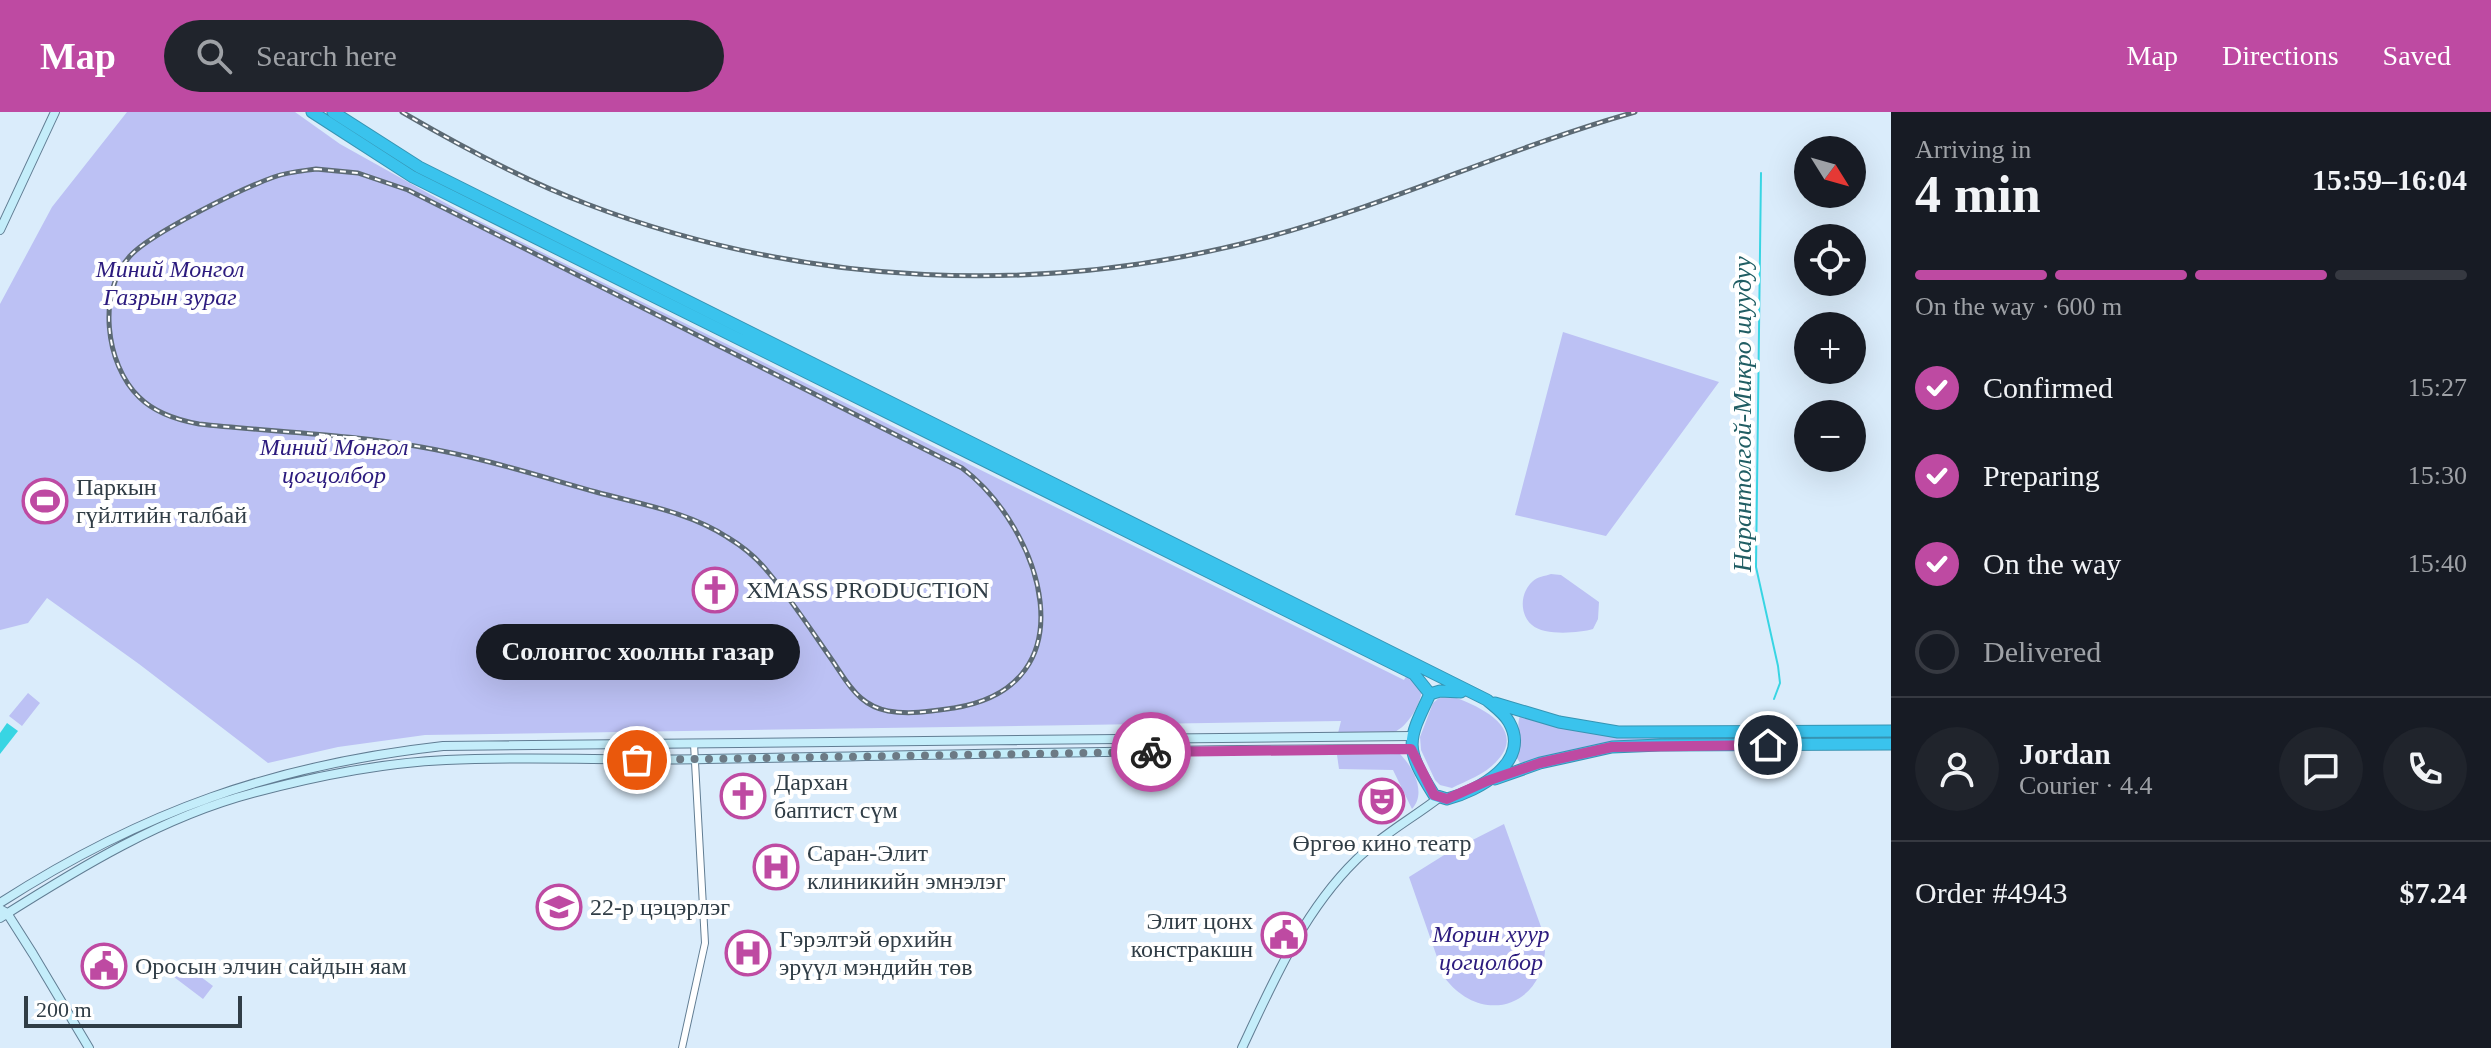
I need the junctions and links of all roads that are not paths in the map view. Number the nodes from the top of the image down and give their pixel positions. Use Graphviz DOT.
graph roads {
  1 [pos="55,112"];
  2 [pos="312,112"];
  3 [pos="333,112"];
  4 [pos="0,228"];
  5 [pos="1470,693"];
  6 [pos="1430,694"];
  7 [pos="1487,700"];
  8 [pos="1891,731"];
  9 [pos="1411,736"];
  10 [pos="1768,738"];
  11 [pos="694,744"];
  12 [pos="1891,744"];
  13 [pos="1411,749"];
  14 [pos="695,760"];
  15 [pos="1487,781"];
  16 [pos="1440,797"];
  17 [pos="2,911"];
  18 [pos="89,1048"];
  19 [pos="682,1048"];
  20 [pos="1242,1048"];
  1 -- 4 [label="main road"];
  2 -- 6 [label="highway"];
  3 -- 5 [label="highway"];
  5 -- 6 [label="highway"];
  5 -- 7 [label="highway"];
  6 -- 9 [label="highway"];
  7 -- 10 [label="highway"];
  7 -- 15 [label="highway"];
  8 -- 10 [label="highway"];
  9 -- 11 [label="main road"];
  9 -- 13 [label="highway"];
  10 -- 12 [label="highway"];
  10 -- 15 [label="highway"];
  11 -- 14 [label="street"];
  11 -- 17 [label="main road"];
  13 -- 14 [label="main road"];
  13 -- 16 [label="highway"];
  14 -- 17 [label="main road"];
  14 -- 19 [label="street"];
  15 -- 16 [label="highway"];
  16 -- 20 [label="main road"];
  17 -- 18 [label="main road"];
}
